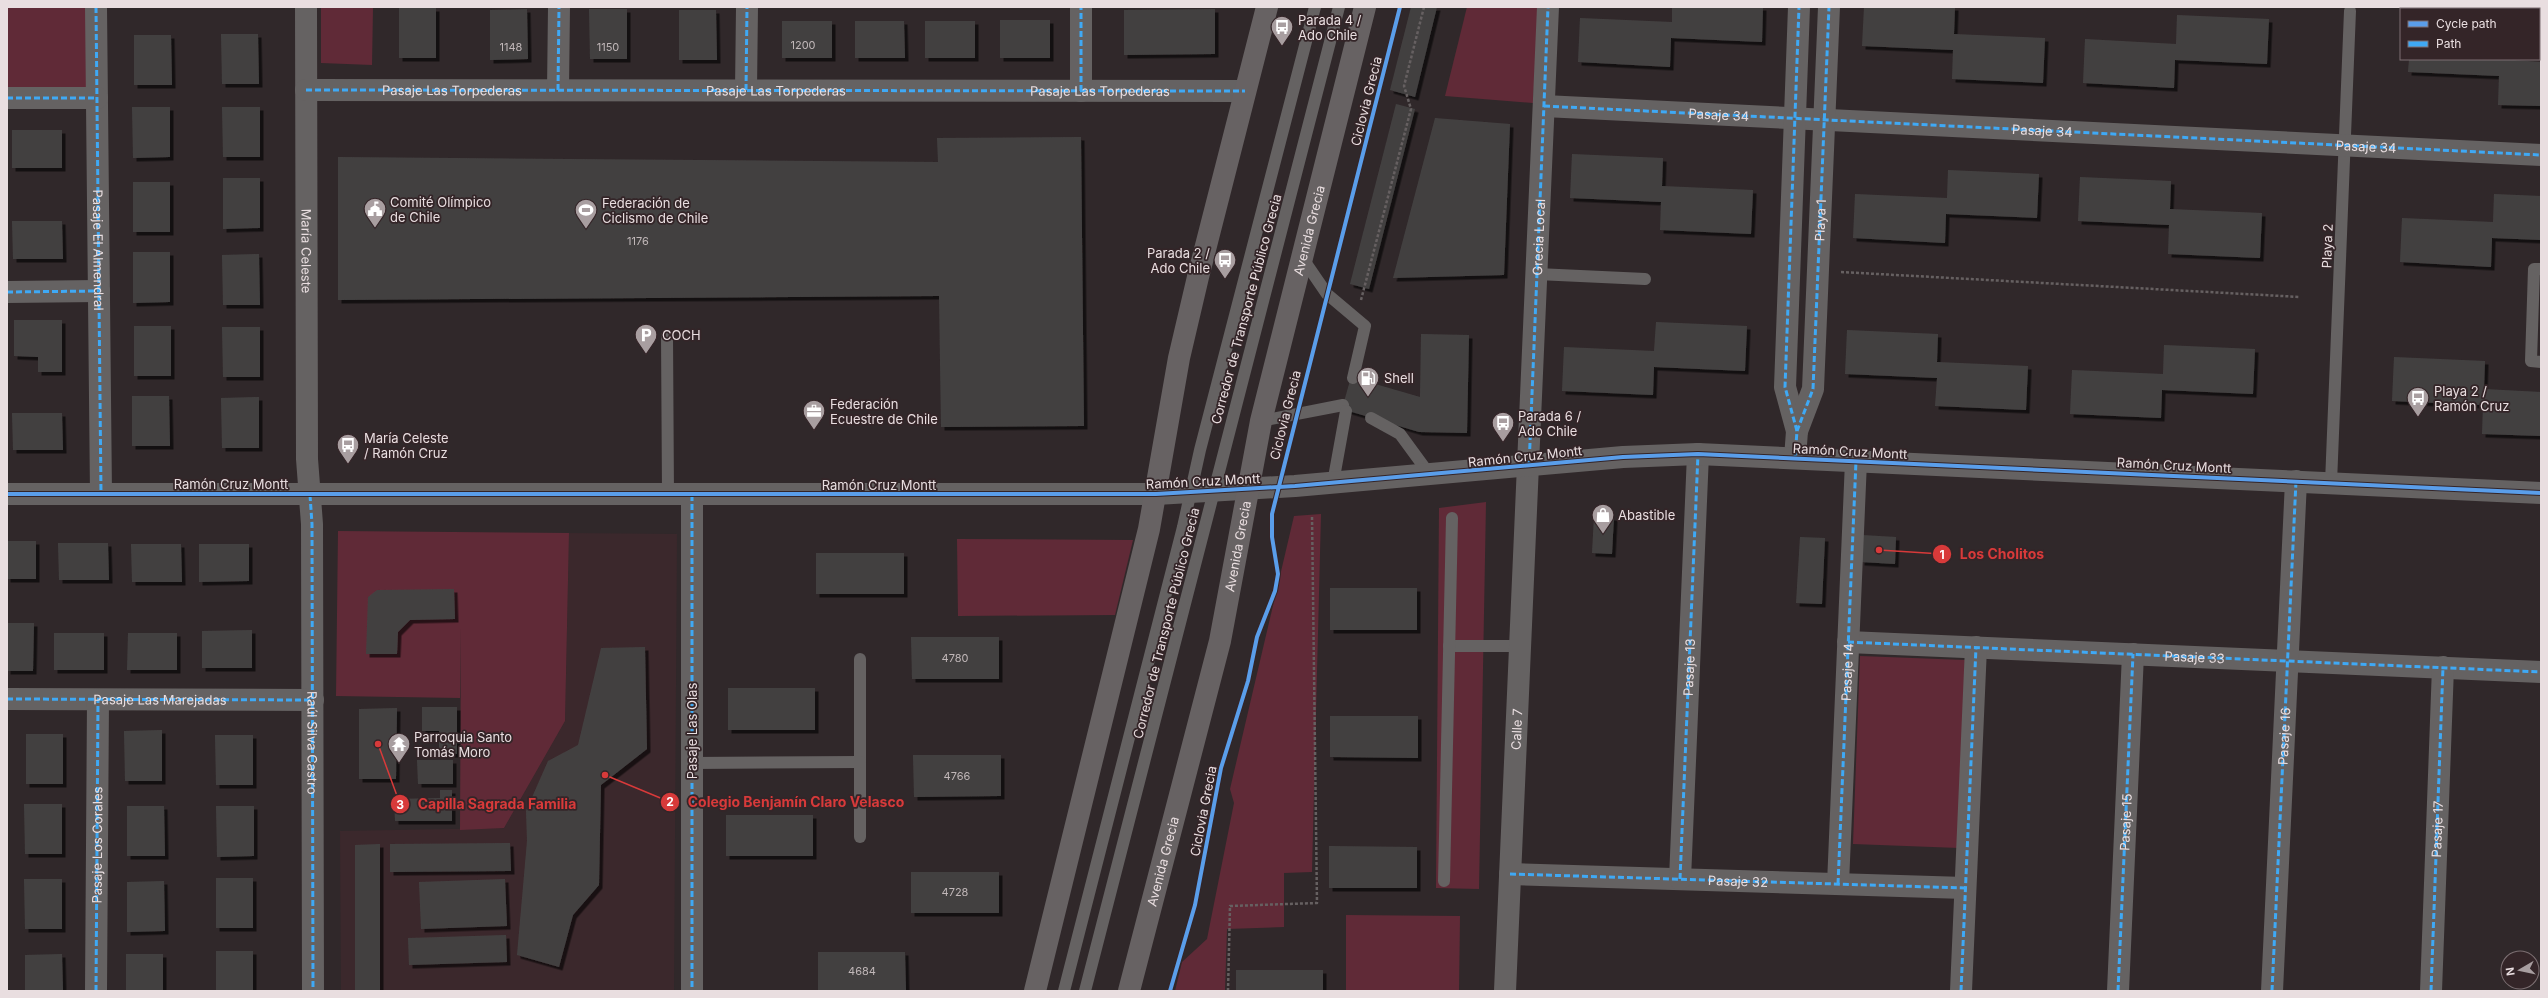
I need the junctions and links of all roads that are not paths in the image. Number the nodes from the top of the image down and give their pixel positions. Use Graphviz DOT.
graph roads {
  1 [pos="96,7"];
  2 [pos="306,7"];
  3 [pos="559,7"];
  4 [pos="747,7"];
  5 [pos="1081,7"];
  6 [pos="1267,7"];
  7 [pos="1315,7"];
  8 [pos="1339,7"];
  9 [pos="1365,7"];
  10 [pos="1548,7"];
  11 [pos="1799,7"];
  12 [pos="1829,7"];
  13 [pos="2350,11"];
  14 [pos="306,90"];
  15 [pos="558,90"];
  16 [pos="746,90"];
  17 [pos="1081,91"];
  18 [pos="1245,91"];
  19 [pos="7,98"];
  20 [pos="97,98"];
  21 [pos="1544,106"];
  22 [pos="1795,118"];
  23 [pos="1824,119"];
  24 [pos="2345,144"];
  25 [pos="2541,155"];
  26 [pos="1301,256"];
  27 [pos="2541,269"];
  28 [pos="1537,274"];
  29 [pos="1645,279"];
  30 [pos="7,292"];
  31 [pos="99,292"];
  32 [pos="666,336"];
  33 [pos="2541,362"];
  34 [pos="1353,378"];
  35 [pos="1371,418"];
  36 [pos="1261,421"];
  37 [pos="1797,431"];
  38 [pos="1698,454"];
  39 [pos="1795,458"];
  40 [pos="1856,461"];
  41 [pos="1529,467"];
  42 [pos="1430,475"];
  43 [pos="2296,481"];
  44 [pos="1333,483"];
  45 [pos="2331,483"];
  46 [pos="1248,489"];
  47 [pos="1213,491"];
  48 [pos="1191,492"];
  49 [pos="2541,493"];
  50 [pos="7,494"];
  51 [pos="101,494"];
  52 [pos="1156,494"];
  53 [pos="310,495"];
  54 [pos="668,495"];
  55 [pos="692,495"];
  56 [pos="1452,518"];
  57 [pos="1848,642"];
  58 [pos="1449,646"];
  59 [pos="1521,646"];
  60 [pos="1976,647"];
  61 [pos="2133,654"];
  62 [pos="860,659"];
  63 [pos="2288,661"];
  64 [pos="2443,667"];
  65 [pos="2541,672"];
  66 [pos="7,699"];
  67 [pos="98,700"];
  68 [pos="313,700"];
  69 [pos="860,762"];
  70 [pos="692,763"];
  71 [pos="860,837"];
  72 [pos="1510,874"];
  73 [pos="1680,879"];
  74 [pos="1444,881"];
  75 [pos="1838,884"];
  76 [pos="1965,888"];
  77 [pos="96,991"];
  78 [pos="313,991"];
  79 [pos="692,991"];
  80 [pos="1035,991"];
  81 [pos="1064,991"];
  82 [pos="1085,991"];
  83 [pos="1129,991"];
  84 [pos="1505,991"];
  85 [pos="1961,991"];
  86 [pos="2118,991"];
  87 [pos="2272,991"];
  88 [pos="2431,991"];
  1 -- 20 [label="street, Pasaje El Almendral"];
  2 -- 14 [label="street, María Celeste"];
  3 -- 15 [label="street"];
  4 -- 16 [label="street"];
  5 -- 17 [label="street"];
  6 -- 18 [label="main road"];
  7 -- 48 [label="lane, Corredor de Transporte Público Grecia"];
  8 -- 47 [label="lane, Corredor de Transporte Público Grecia"];
  9 -- 26 [label="main road, Avenida Grecia"];
  10 -- 21 [label="street, Grecia Local"];
  11 -- 22 [label="street, Playa 1"];
  12 -- 23 [label="street, Playa 1"];
  13 -- 24 [label="lane, Playa 2"];
  14 -- 15 [label="street, Pasaje Las Torpederas"];
  14 -- 53 [label="street, María Celeste"];
  15 -- 16 [label="street, Pasaje Las Torpederas"];
  16 -- 17 [label="street, Pasaje Las Torpederas"];
  17 -- 18 [label="street, Pasaje Las Torpederas"];
  18 -- 52 [label="main road"];
  19 -- 20 [label="street"];
  20 -- 31 [label="street, Pasaje El Almendral"];
  21 -- 22 [label="street, Pasaje 34"];
  21 -- 28 [label="street, Grecia Local"];
  22 -- 23 [label="street, Pasaje 34"];
  22 -- 37 [label="street, Playa 1"];
  23 -- 24 [label="street, Pasaje 34"];
  23 -- 37 [label="street, Playa 1"];
  24 -- 25 [label="street, Pasaje 34"];
  24 -- 45 [label="lane, Playa 2"];
  26 -- 34 [label="lane"];
  26 -- 36 [label="main road, Avenida Grecia"];
  27 -- 33 [label="lane"];
  28 -- 29 [label="lane"];
  28 -- 41 [label="street, Grecia Local"];
  30 -- 31 [label="street"];
  31 -- 51 [label="street, Pasaje El Almendral"];
  32 -- 54 [label="lane"];
  35 -- 42 [label="lane"];
  36 -- 44 [label="lane"];
  36 -- 46 [label="main road, Avenida Grecia"];
  37 -- 39 [label="street, Playa 1"];
  38 -- 39 [label="street, Ramón Cruz Montt"];
  38 -- 41 [label="street, Ramón Cruz Montt"];
  38 -- 73 [label="street, Pasaje 13"];
  39 -- 40 [label="street, Ramón Cruz Montt"];
  40 -- 43 [label="street, Ramón Cruz Montt"];
  40 -- 57 [label="street, Pasaje 14"];
  41 -- 42 [label="street, Ramón Cruz Montt"];
  41 -- 59 [label="street, Calle 7"];
  42 -- 44 [label="street, Ramón Cruz Montt"];
  43 -- 45 [label="street, Ramón Cruz Montt"];
  43 -- 63 [label="street, Pasaje 16"];
  44 -- 46 [label="street, Ramón Cruz Montt"];
  45 -- 49 [label="street, Ramón Cruz Montt"];
  46 -- 47 [label="street, Ramón Cruz Montt"];
  46 -- 83 [label="main road, Avenida Grecia"];
  47 -- 48 [label="street, Ramón Cruz Montt"];
  47 -- 82 [label="lane, Corredor de Transporte Público Grecia"];
  48 -- 52 [label="street, Ramón Cruz Montt"];
  48 -- 81 [label="lane, Corredor de Transporte Público Grecia"];
  50 -- 51 [label="street, Ramón Cruz Montt"];
  51 -- 53 [label="street, Ramón Cruz Montt"];
  52 -- 55 [label="street, Ramón Cruz Montt"];
  52 -- 80 [label="main road"];
  53 -- 54 [label="street, Ramón Cruz Montt"];
  53 -- 68 [label="street, Raúl Silva Castro"];
  54 -- 55 [label="street, Ramón Cruz Montt"];
  55 -- 70 [label="street, Pasaje Las Olas"];
  56 -- 58 [label="lane"];
  57 -- 60 [label="street, Pasaje 33"];
  57 -- 75 [label="street, Pasaje 14"];
  58 -- 59 [label="lane"];
  58 -- 74 [label="lane"];
  59 -- 72 [label="street, Calle 7"];
  60 -- 61 [label="street, Pasaje 33"];
  60 -- 76 [label="street"];
  61 -- 63 [label="street, Pasaje 33"];
  61 -- 86 [label="street, Pasaje 15"];
  62 -- 69 [label="lane"];
  63 -- 64 [label="street, Pasaje 33"];
  63 -- 87 [label="street, Pasaje 16"];
  64 -- 65 [label="street, Pasaje 33"];
  64 -- 88 [label="street, Pasaje 17"];
  66 -- 67 [label="street, Pasaje Las Marejadas"];
  67 -- 68 [label="street, Pasaje Las Marejadas"];
  67 -- 77 [label="street, Pasaje Los Corales"];
  68 -- 78 [label="street, Raúl Silva Castro"];
  69 -- 70 [label="lane"];
  69 -- 71 [label="lane"];
  70 -- 79 [label="street, Pasaje Las Olas"];
  72 -- 73 [label="street, Pasaje 32"];
  72 -- 84 [label="street, Calle 7"];
  73 -- 75 [label="street, Pasaje 32"];
  75 -- 76 [label="street, Pasaje 32"];
  76 -- 85 [label="street"];
}
